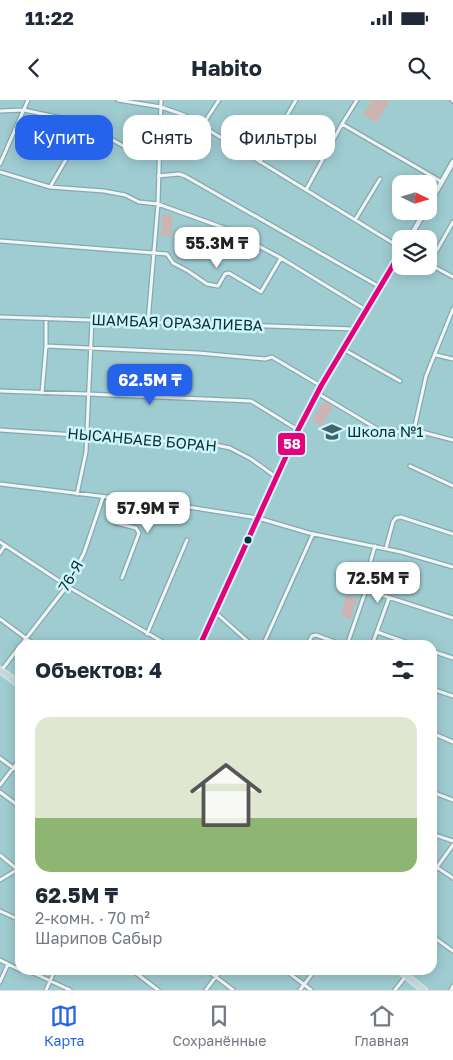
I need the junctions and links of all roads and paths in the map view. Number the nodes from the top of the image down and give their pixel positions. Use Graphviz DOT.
graph roads {
  1 [pos="28,100"];
  2 [pos="118,100"];
  3 [pos="161,100"];
  4 [pos="218,100"];
  5 [pos="296,100"];
  6 [pos="356,100"];
  7 [pos="161,107"];
  8 [pos="24,110"];
  9 [pos="0,112"];
  10 [pos="47,115"];
  11 [pos="184,115"];
  12 [pos="209,115"];
  13 [pos="342,124"];
  14 [pos="211,132"];
  15 [pos="66,160"];
  16 [pos="260,162"];
  17 [pos="453,162"];
  18 [pos="0,164"];
  19 [pos="0,172"];
  20 [pos="158,176"];
  21 [pos="380,178"];
  22 [pos="442,182"];
  23 [pos="50,187"];
  24 [pos="438,189"];
  25 [pos="306,190"];
  26 [pos="158,204"];
  27 [pos="355,220"];
  28 [pos="453,222"];
  29 [pos="0,241"];
  30 [pos="392,243"];
  31 [pos="437,250"];
  32 [pos="154,252"];
  33 [pos="281,258"];
  34 [pos="392,267"];
  35 [pos="437,268"];
  36 [pos="453,277"];
  37 [pos="380,287"];
  38 [pos="453,309"];
  39 [pos="366,310"];
  40 [pos="0,317"];
  41 [pos="46,318"];
  42 [pos="92,320"];
  43 [pos="148,322"];
  44 [pos="354,329"];
  45 [pos="46,346"];
  46 [pos="90,348"];
  47 [pos="343,349"];
  48 [pos="436,355"];
  49 [pos="453,359"];
  50 [pos="400,381"];
  51 [pos="321,386"];
  52 [pos="0,392"];
  53 [pos="42,393"];
  54 [pos="317,393"];
  55 [pos="87,394"];
  56 [pos="0,430"];
  57 [pos="298,430"];
  58 [pos="414,430"];
  59 [pos="87,435"];
  60 [pos="453,440"];
  61 [pos="410,466"];
  62 [pos="276,477"];
  63 [pos="0,484"];
  64 [pos="453,486"];
  65 [pos="77,494"];
  66 [pos="103,497"];
  67 [pos="117,498"];
  68 [pos="258,518"];
  69 [pos="313,534"];
  70 [pos="453,534"];
  71 [pos="187,540"];
  72 [pos="0,542"];
  73 [pos="5,545"];
  74 [pos="375,546"];
  75 [pos="386,548"];
  76 [pos="0,553"];
  77 [pos="453,568"];
  78 [pos="122,578"];
  79 [pos="67,586"];
  80 [pos="366,590"];
  81 [pos="389,598"];
  82 [pos="215,612"];
  83 [pos="453,618"];
  84 [pos="0,619"];
  85 [pos="377,632"];
  86 [pos="147,634"];
  87 [pos="26,638"];
  88 [pos="29,640"];
  89 [pos="158,640"];
  90 [pos="202,640"];
  91 [pos="246,640"];
  92 [pos="265,640"];
  93 [pos="310,640"];
  94 [pos="329,640"];
  95 [pos="350,640"];
  96 [pos="374,640"];
  97 [pos="400,640"];
  98 [pos="15,651"];
  99 [pos="437,653"];
  100 [pos="453,658"];
  101 [pos="0,670"];
  102 [pos="15,681"];
  103 [pos="437,691"];
  104 [pos="453,696"];
  105 [pos="437,736"];
  106 [pos="453,742"];
  107 [pos="0,758"];
  108 [pos="15,765"];
  109 [pos="13,768"];
  110 [pos="0,785"];
  111 [pos="0,792"];
  112 [pos="437,794"];
  113 [pos="453,800"];
  114 [pos="15,803"];
  115 [pos="437,836"];
  116 [pos="453,843"];
  117 [pos="0,856"];
  118 [pos="15,866"];
  119 [pos="437,867"];
  120 [pos="15,871"];
  121 [pos="453,878"];
  122 [pos="0,880"];
  123 [pos="0,911"];
  124 [pos="15,918"];
  125 [pos="437,940"];
  126 [pos="453,951"];
  127 [pos="0,960"];
  128 [pos="8,964"];
  129 [pos="15,968"];
  130 [pos="38,975"];
  131 [pos="52,975"];
  132 [pos="138,975"];
  133 [pos="213,975"];
  134 [pos="291,975"];
  135 [pos="311,975"];
  136 [pos="406,976"];
  137 [pos="216,977"];
  138 [pos="50,980"];
  139 [pos="0,982"];
  140 [pos="304,985"];
  141 [pos="453,986"];
  142 [pos="46,990"];
  143 [pos="70,990"];
  144 [pos="158,990"];
  145 [pos="206,990"];
  146 [pos="233,990"];
  147 [pos="300,990"];
  148 [pos="311,990"];
  149 [pos="395,990"];
  150 [pos="424,990"];
  151 [pos="451,990"];
  1 -- 8 [label="street"];
  2 -- 7 [label="street"];
  3 -- 7 [label="street"];
  4 -- 12 [label="street"];
  5 -- 16 [label="street"];
  6 -- 13 [label="street"];
  7 -- 11 [label="street"];
  7 -- 20 [label="street"];
  8 -- 9 [label="street"];
  8 -- 10 [label="street"];
  8 -- 18 [label="street"];
  13 -- 22 [label="street"];
  13 -- 25 [label="street"];
  14 -- 16 [label="street"];
  15 -- 23 [label="street"];
  16 -- 25 [label="street"];
  17 -- 22 [label="street"];
  19 -- 23 [label="street"];
  20 -- 26 [label="street"];
  20 -- 37 [label="street"];
  21 -- 27 [label="street"];
  22 -- 24 [label="street"];
  23 -- 26 [label="street"];
  25 -- 27 [label="street"];
  26 -- 32 [label="street"];
  26 -- 33 [label="street"];
  27 -- 30 [label="street"];
  28 -- 31 [label="street"];
  29 -- 32 [label="street"];
  32 -- 33 [label="street"];
  32 -- 43 [label="street"];
  33 -- 39 [label="street"];
  34 -- 37 [label="street"];
  35 -- 36 [label="street"];
  37 -- 39 [label="street"];
  38 -- 48 [label="street"];
  39 -- 44 [label="street"];
  40 -- 41 [label="street, ШАМБАЯ ОРАЗАЛИЕВА"];
  41 -- 42 [label="street, ШАМБАЯ ОРАЗАЛИЕВА"];
  41 -- 45 [label="street"];
  42 -- 43 [label="street, ШАМБАЯ ОРАЗАЛИЕВА"];
  42 -- 46 [label="street"];
  43 -- 44 [label="street, ШАМБАЯ ОРАЗАЛИЕВА"];
  44 -- 47 [label="street"];
  45 -- 46 [label="street"];
  45 -- 53 [label="street"];
  46 -- 51 [label="street"];
  46 -- 55 [label="street"];
  47 -- 50 [label="street"];
  47 -- 51 [label="street"];
  48 -- 49 [label="street"];
  48 -- 58 [label="street"];
  51 -- 54 [label="street"];
  52 -- 53 [label="street"];
  53 -- 55 [label="street"];
  54 -- 57 [label="street"];
  54 -- 58 [label="street"];
  55 -- 57 [label="street"];
  55 -- 59 [label="street"];
  56 -- 59 [label="street, НЫСАНБАЕВ БОРАН"];
  57 -- 62 [label="street"];
  58 -- 60 [label="street"];
  59 -- 62 [label="street, НЫСАНБАЕВ БОРАН"];
  59 -- 65 [label="street"];
  61 -- 64 [label="street"];
  62 -- 68 [label="street"];
  63 -- 65 [label="street"];
  65 -- 66 [label="street"];
  66 -- 67 [label="street"];
  66 -- 79 [label="street, 76-Я"];
  67 -- 68 [label="street"];
  67 -- 78 [label="street"];
  68 -- 69 [label="street"];
  68 -- 82 [label="street"];
  69 -- 74 [label="street"];
  69 -- 92 [label="street"];
  70 -- 75 [label="street"];
  71 -- 86 [label="street"];
  72 -- 73 [label="street"];
  73 -- 76 [label="street"];
  73 -- 79 [label="street"];
  74 -- 75 [label="street"];
  74 -- 80 [label="street"];
  75 -- 77 [label="street"];
  79 -- 86 [label="street"];
  79 -- 87 [label="street, 76-Я"];
  80 -- 81 [label="street"];
  80 -- 95 [label="street"];
  81 -- 83 [label="street"];
  81 -- 85 [label="street"];
  82 -- 90 [label="street"];
  82 -- 91 [label="street"];
  84 -- 87 [label="street"];
  85 -- 96 [label="street"];
  85 -- 97 [label="street"];
  86 -- 89 [label="street"];
  87 -- 88 [label="street"];
  93 -- 94 [label="street"];
  98 -- 101 [label="street, 76-Я"];
  99 -- 100 [label="street"];
  101 -- 102 [label="highway"];
  103 -- 104 [label="street"];
  105 -- 106 [label="street"];
  107 -- 109 [label="street"];
  108 -- 109 [label="street"];
  109 -- 110 [label="street"];
  111 -- 114 [label="street"];
  112 -- 113 [label="street"];
  115 -- 116 [label="street"];
  116 -- 119 [label="street"];
  117 -- 118 [label="street"];
  119 -- 121 [label="street"];
  120 -- 122 [label="street"];
  123 -- 124 [label="street"];
  125 -- 126 [label="street"];
  127 -- 128 [label="street"];
  128 -- 129 [label="street"];
  128 -- 139 [label="street"];
  130 -- 138 [label="street"];
  131 -- 138 [label="street"];
  132 -- 144 [label="street"];
  133 -- 137 [label="street"];
  134 -- 140 [label="street"];
  135 -- 140 [label="street"];
  136 -- 149 [label="street"];
  136 -- 150 [label="highway"];
  137 -- 145 [label="street"];
  137 -- 146 [label="street"];
  138 -- 142 [label="street"];
  138 -- 143 [label="street"];
  140 -- 147 [label="street"];
  140 -- 148 [label="street"];
  141 -- 151 [label="street"];
}
